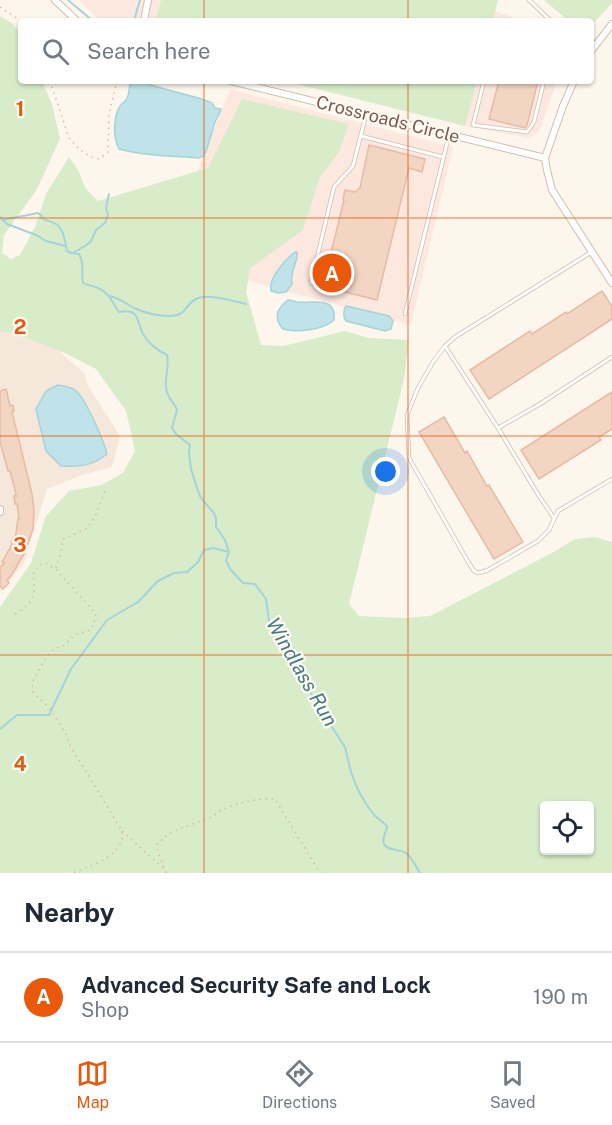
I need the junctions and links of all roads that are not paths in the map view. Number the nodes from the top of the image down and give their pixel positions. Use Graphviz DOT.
graph roads {
  1 [pos="55,0"];
  2 [pos="148,0"];
  3 [pos="529,0"];
  4 [pos="74,18"];
  5 [pos="145,18"];
  6 [pos="548,18"];
  7 [pos="612,24"];
  8 [pos="594,47"];
  9 [pos="243,84"];
  10 [pos="483,84"];
  11 [pos="543,84"];
  12 [pos="573,84"];
  13 [pos="366,114"];
  14 [pos="449,134"];
  15 [pos="361,136"];
  16 [pos="444,157"];
  17 [pos="545,158"];
  18 [pos="592,252"];
  19 [pos="311,283"];
  20 [pos="612,283"];
  21 [pos="405,314"];
  22 [pos="445,346"];
  23 [pos="612,357"];
  24 [pos="498,428"];
  25 [pos="612,479"];
  26 [pos="554,518"];
  1 -- 4 [label="street"];
  2 -- 5 [label="street"];
  3 -- 6 [label="lane"];
  7 -- 8 [label="street"];
  9 -- 13 [label="street, Crossroads Circle"];
  10 -- 11 [label="lane"];
  12 -- 17 [label="street"];
  13 -- 14 [label="street, Crossroads Circle"];
  13 -- 15 [label="lane"];
  14 -- 16 [label="lane"];
  14 -- 17 [label="street, Crossroads Circle"];
  15 -- 16 [label="lane"];
  15 -- 19 [label="lane"];
  16 -- 21 [label="lane"];
  17 -- 18 [label="street"];
  18 -- 20 [label="street"];
  18 -- 22 [label="lane"];
  22 -- 24 [label="lane"];
  22 -- 26 [label="lane"];
  23 -- 24 [label="lane"];
  24 -- 26 [label="lane"];
  25 -- 26 [label="lane"];
}
